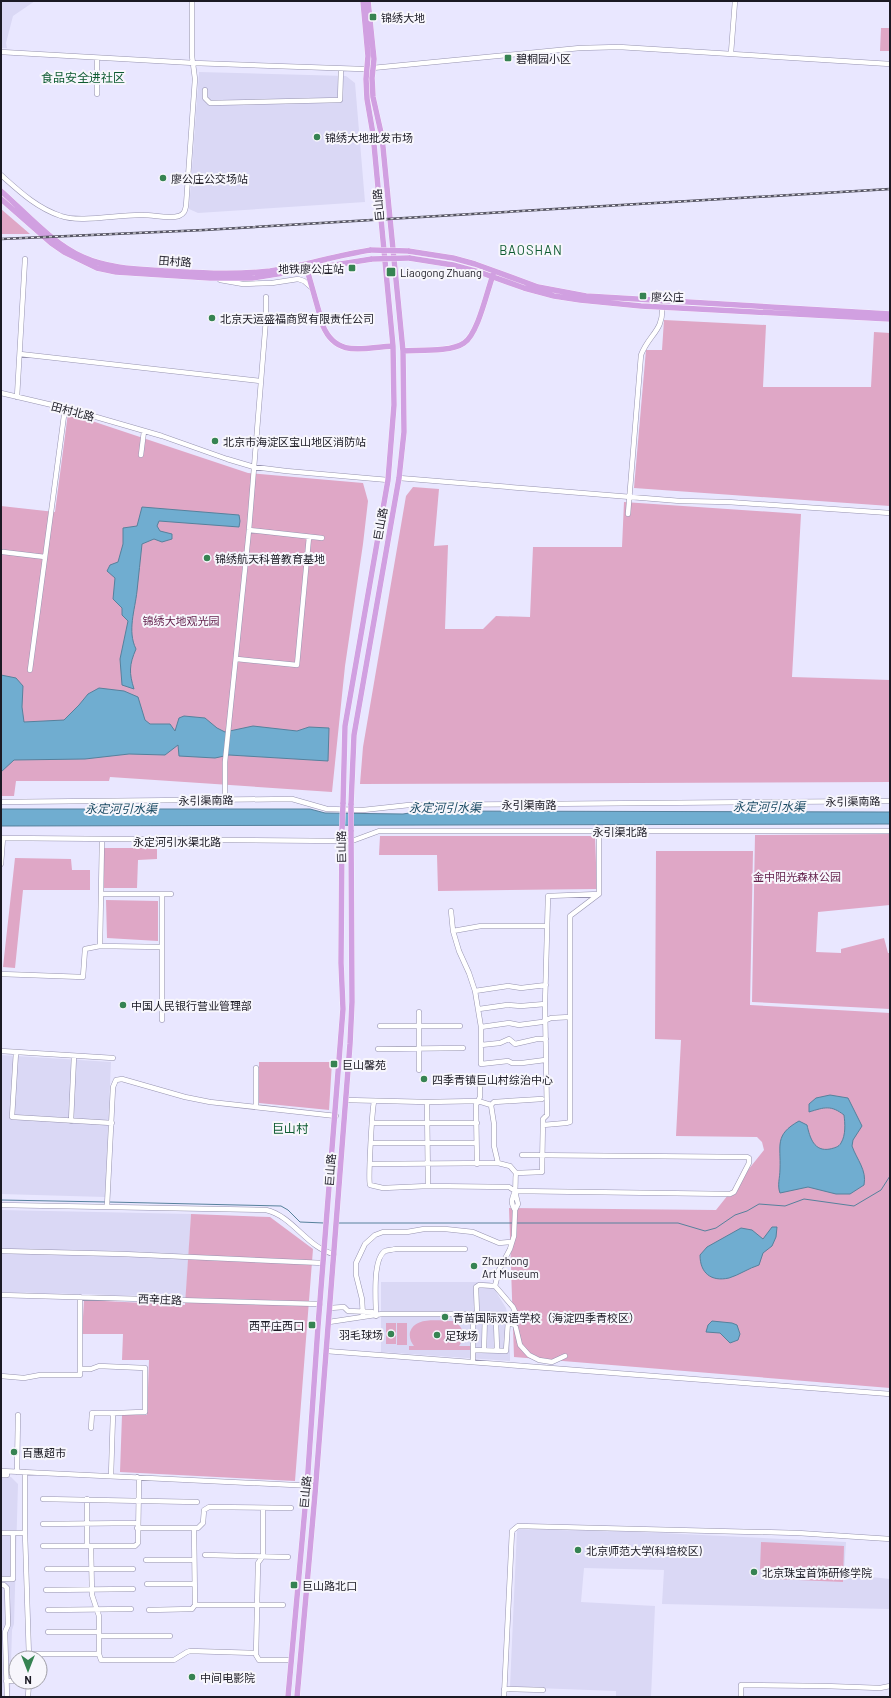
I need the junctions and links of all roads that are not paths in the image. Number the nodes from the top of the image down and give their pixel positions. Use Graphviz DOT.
graph roads {
  1 [pos="192,1"];
  2 [pos="363,1"];
  3 [pos="368,1"];
  4 [pos="735,1"];
  5 [pos="1,52"];
  6 [pos="731,53"];
  7 [pos="97,58"];
  8 [pos="194,63"];
  9 [pos="890,64"];
  10 [pos="370,68"];
  11 [pos="341,69"];
  12 [pos="206,90"];
  13 [pos="96,94"];
  14 [pos="1,175"];
  15 [pos="1,191"];
  16 [pos="1,199"];
  17 [pos="25,259"];
  18 [pos="306,267"];
  19 [pos="494,274"];
  20 [pos="210,278"];
  21 [pos="312,288"];
  22 [pos="266,297"];
  23 [pos="662,306"];
  24 [pos="890,314"];
  25 [pos="890,320"];
  26 [pos="393,346"];
  27 [pos="403,351"];
  28 [pos="20,354"];
  29 [pos="260,381"];
  30 [pos="1,393"];
  31 [pos="17,397"];
  32 [pos="65,408"];
  33 [pos="144,431"];
  34 [pos="141,455"];
  35 [pos="254,467"];
  36 [pos="399,478"];
  37 [pos="388,480"];
  38 [pos="630,497"];
  39 [pos="890,513"];
  40 [pos="628,514"];
  41 [pos="249,530"];
  42 [pos="309,537"];
  43 [pos="322,538"];
  44 [pos="2,552"];
  45 [pos="44,557"];
  46 [pos="237,659"];
  47 [pos="30,670"];
  48 [pos="225,800"];
  49 [pos="890,801"];
  50 [pos="1,802"];
  51 [pos="599,831"];
  52 [pos="890,831"];
  53 [pos="2,838"];
  54 [pos="102,840"];
  55 [pos="352,841"];
  56 [pos="342,842"];
  57 [pos="1,864"];
  58 [pos="101,894"];
  59 [pos="170,894"];
  60 [pos="599,894"];
  61 [pos="162,895"];
  62 [pos="451,911"];
  63 [pos="546,926"];
  64 [pos="452,931"];
  65 [pos="100,946"];
  66 [pos="161,947"];
  67 [pos="1,974"];
  68 [pos="546,986"];
  69 [pos="476,992"];
  70 [pos="546,1004"];
  71 [pos="479,1009"];
  72 [pos="418,1012"];
  73 [pos="570,1017"];
  74 [pos="162,1020"];
  75 [pos="546,1020"];
  76 [pos="380,1026"];
  77 [pos="418,1026"];
  78 [pos="460,1026"];
  79 [pos="481,1027"];
  80 [pos="546,1038"];
  81 [pos="481,1045"];
  82 [pos="463,1048"];
  83 [pos="378,1049"];
  84 [pos="419,1049"];
  85 [pos="1,1051"];
  86 [pos="16,1052"];
  87 [pos="74,1056"];
  88 [pos="113,1058"];
  89 [pos="546,1060"];
  90 [pos="256,1068"];
  91 [pos="419,1070"];
  92 [pos="546,1082"];
  93 [pos="542,1099"];
  94 [pos="346,1100"];
  95 [pos="478,1101"];
  96 [pos="374,1102"];
  97 [pos="427,1102"];
  98 [pos="491,1105"];
  99 [pos="256,1107"];
  100 [pos="336,1116"];
  101 [pos="70,1120"];
  102 [pos="373,1122"];
  103 [pos="427,1122"];
  104 [pos="477,1122"];
  105 [pos="112,1123"];
  106 [pos="543,1125"];
  107 [pos="371,1143"];
  108 [pos="428,1143"];
  109 [pos="476,1143"];
  110 [pos="522,1155"];
  111 [pos="543,1155"];
  112 [pos="498,1163"];
  113 [pos="371,1164"];
  114 [pos="427,1164"];
  115 [pos="477,1164"];
  116 [pos="516,1173"];
  117 [pos="428,1186"];
  118 [pos="514,1191"];
  119 [pos="1,1205"];
  120 [pos="107,1206"];
  121 [pos="511,1242"];
  122 [pos="465,1249"];
  123 [pos="1,1251"];
  124 [pos="324,1252"];
  125 [pos="334,1254"];
  126 [pos="323,1263"];
  127 [pos="495,1286"];
  128 [pos="1,1295"];
  129 [pos="80,1297"];
  130 [pos="320,1304"];
  131 [pos="330,1308"];
  132 [pos="348,1311"];
  133 [pos="362,1311"];
  134 [pos="471,1314"];
  135 [pos="477,1314"];
  136 [pos="485,1314"];
  137 [pos="516,1314"];
  138 [pos="376,1316"];
  139 [pos="508,1316"];
  140 [pos="363,1318"];
  141 [pos="348,1320"];
  142 [pos="496,1321"];
  143 [pos="329,1322"];
  144 [pos="508,1322"];
  145 [pos="515,1324"];
  146 [pos="473,1350"];
  147 [pos="484,1350"];
  148 [pos="496,1350"];
  149 [pos="326,1351"];
  150 [pos="565,1356"];
  151 [pos="473,1362"];
  152 [pos="80,1369"];
  153 [pos="1,1376"];
  154 [pos="890,1394"];
  155 [pos="114,1414"];
  156 [pos="18,1415"];
  157 [pos="91,1428"];
  158 [pos="1,1471"];
  159 [pos="17,1472"];
  160 [pos="25,1472"];
  161 [pos="1,1475"];
  162 [pos="7,1475"];
  163 [pos="110,1476"];
  164 [pos="137,1477"];
  165 [pos="307,1486"];
  166 [pos="315,1486"];
  167 [pos="43,1499"];
  168 [pos="87,1500"];
  169 [pos="138,1501"];
  170 [pos="197,1502"];
  171 [pos="263,1508"];
  172 [pos="291,1508"];
  173 [pos="43,1524"];
  174 [pos="137,1526"];
  175 [pos="194,1528"];
  176 [pos="1,1533"];
  177 [pos="13,1533"];
  178 [pos="25,1533"];
  179 [pos="890,1539"];
  180 [pos="43,1546"];
  181 [pos="89,1546"];
  182 [pos="206,1555"];
  183 [pos="263,1556"];
  184 [pos="288,1556"];
  185 [pos="146,1560"];
  186 [pos="194,1560"];
  187 [pos="47,1569"];
  188 [pos="92,1569"];
  189 [pos="133,1569"];
  190 [pos="1,1579"];
  191 [pos="147,1584"];
  192 [pos="194,1584"];
  193 [pos="1,1585"];
  194 [pos="133,1589"];
  195 [pos="46,1590"];
  196 [pos="92,1590"];
  197 [pos="195,1604"];
  198 [pos="258,1605"];
  199 [pos="283,1605"];
  200 [pos="96,1609"];
  201 [pos="131,1609"];
  202 [pos="48,1610"];
  203 [pos="149,1610"];
  204 [pos="3,1632"];
  205 [pos="48,1632"];
  206 [pos="99,1634"];
  207 [pos="170,1636"];
  208 [pos="29,1650"];
  209 [pos="256,1653"];
  210 [pos="99,1654"];
  211 [pos="48,1655"];
  212 [pos="291,1660"];
  213 [pos="4,1674"];
  214 [pos="6,1681"];
  215 [pos="890,1686"];
  216 [pos="504,1689"];
  217 [pos="543,1690"];
  218 [pos="7,1697"];
  219 [pos="288,1697"];
  220 [pos="297,1697"];
  221 [pos="504,1697"];
  222 [pos="741,1697"];
  1 -- 8 [label="street"];
  2 -- 10 [label="main road, 巨山路"];
  3 -- 10 [label="main road, 巨山路"];
  4 -- 6 [label="street"];
  5 -- 7 [label="street"];
  6 -- 9 [label="street"];
  6 -- 10 [label="street"];
  7 -- 8 [label="street"];
  7 -- 13 [label="street"];
  8 -- 11 [label="street"];
  8 -- 14 [label="street"];
  10 -- 11 [label="street"];
  10 -- 26 [label="main road, 巨山路"];
  10 -- 27 [label="main road, 巨山路"];
  11 -- 12 [label="street"];
  15 -- 18 [label="main road, 田村路"];
  16 -- 20 [label="main road, 田村路"];
  17 -- 28 [label="street"];
  18 -- 19 [label="main road, 田村路, bridge"];
  18 -- 19 [label="main road, 田村路, bridge"];
  18 -- 20 [label="main road, 田村路"];
  18 -- 21 [label="main road"];
  19 -- 23 [label="main road"];
  19 -- 24 [label="main road"];
  19 -- 27 [label="main road"];
  20 -- 21 [label="street"];
  21 -- 26 [label="main road"];
  22 -- 29 [label="street"];
  23 -- 25 [label="main road"];
  23 -- 38 [label="street"];
  26 -- 37 [label="main road, 巨山路"];
  27 -- 36 [label="main road, 巨山路"];
  28 -- 29 [label="street"];
  28 -- 31 [label="street"];
  29 -- 35 [label="street"];
  30 -- 31 [label="street, 田村北路"];
  31 -- 32 [label="street, 田村北路"];
  32 -- 33 [label="street, 田村北路"];
  32 -- 45 [label="street"];
  33 -- 34 [label="street"];
  33 -- 35 [label="street, 田村北路"];
  35 -- 37 [label="street, 田村北路"];
  35 -- 41 [label="street"];
  36 -- 38 [label="street"];
  36 -- 55 [label="main road, 巨山路, bridge"];
  37 -- 56 [label="main road, 巨山路, bridge"];
  38 -- 39 [label="street"];
  38 -- 40 [label="street"];
  41 -- 42 [label="street"];
  41 -- 46 [label="street"];
  42 -- 43 [label="street"];
  42 -- 46 [label="street"];
  44 -- 45 [label="street"];
  45 -- 47 [label="street"];
  46 -- 48 [label="street"];
  48 -- 49 [label="street, 永引渠南路"];
  48 -- 50 [label="street, 永引渠南路"];
  51 -- 52 [label="street, 永引渠北路"];
  51 -- 55 [label="street, 永引渠北路"];
  51 -- 60 [label="street"];
  53 -- 54 [label="street, 永定河引水渠北路"];
  53 -- 57 [label="street"];
  54 -- 56 [label="street, 永定河引水渠北路"];
  54 -- 58 [label="street"];
  55 -- 56 [label="street, 永定河引水渠北路"];
  55 -- 94 [label="main road, 巨山路"];
  56 -- 100 [label="main road, 巨山路"];
  58 -- 61 [label="street"];
  58 -- 65 [label="street"];
  59 -- 61 [label="street"];
  60 -- 63 [label="street"];
  60 -- 73 [label="street"];
  61 -- 66 [label="street"];
  62 -- 64 [label="street"];
  63 -- 64 [label="street"];
  63 -- 68 [label="street"];
  64 -- 69 [label="street"];
  65 -- 66 [label="street"];
  65 -- 67 [label="street"];
  66 -- 74 [label="street"];
  68 -- 69 [label="street"];
  68 -- 70 [label="street"];
  69 -- 71 [label="street"];
  70 -- 71 [label="street"];
  70 -- 75 [label="street"];
  71 -- 79 [label="street"];
  72 -- 77 [label="street"];
  73 -- 75 [label="street"];
  73 -- 106 [label="street"];
  75 -- 79 [label="street"];
  75 -- 80 [label="street"];
  76 -- 77 [label="street"];
  77 -- 78 [label="street"];
  77 -- 84 [label="street"];
  79 -- 81 [label="street"];
  80 -- 81 [label="street"];
  80 -- 89 [label="street"];
  81 -- 89 [label="street"];
  82 -- 84 [label="street"];
  83 -- 84 [label="street"];
  84 -- 91 [label="street"];
  85 -- 86 [label="street"];
  86 -- 87 [label="street"];
  86 -- 101 [label="street"];
  87 -- 88 [label="street"];
  87 -- 101 [label="street"];
  89 -- 92 [label="street"];
  90 -- 99 [label="street"];
  92 -- 95 [label="street"];
  92 -- 106 [label="street"];
  93 -- 98 [label="street"];
  94 -- 96 [label="street"];
  94 -- 125 [label="main road, 巨山路"];
  95 -- 97 [label="street"];
  95 -- 98 [label="street"];
  95 -- 104 [label="street"];
  96 -- 97 [label="street"];
  96 -- 102 [label="street"];
  97 -- 103 [label="street"];
  98 -- 112 [label="street"];
  99 -- 100 [label="street"];
  99 -- 105 [label="street"];
  100 -- 124 [label="main road, 巨山路"];
  101 -- 105 [label="street"];
  102 -- 103 [label="street"];
  102 -- 107 [label="street"];
  103 -- 104 [label="street"];
  103 -- 108 [label="street"];
  104 -- 109 [label="street"];
  105 -- 120 [label="street"];
  106 -- 111 [label="street"];
  107 -- 108 [label="street"];
  107 -- 113 [label="street"];
  108 -- 109 [label="street"];
  108 -- 114 [label="street"];
  109 -- 115 [label="street"];
  110 -- 111 [label="street"];
  111 -- 116 [label="street"];
  111 -- 118 [label="street"];
  112 -- 115 [label="street"];
  112 -- 116 [label="street"];
  113 -- 114 [label="street"];
  113 -- 117 [label="street"];
  114 -- 115 [label="street"];
  114 -- 117 [label="street"];
  116 -- 118 [label="street"];
  117 -- 118 [label="street"];
  118 -- 121 [label="street"];
  119 -- 120 [label="street"];
  120 -- 124 [label="street"];
  121 -- 127 [label="street"];
  121 -- 133 [label="street"];
  122 -- 138 [label="street"];
  123 -- 126 [label="street"];
  124 -- 125 [label="street"];
  124 -- 126 [label="main road, 巨山路"];
  125 -- 131 [label="main road, 巨山路"];
  126 -- 130 [label="main road, 巨山路"];
  127 -- 135 [label="street"];
  127 -- 137 [label="street"];
  128 -- 129 [label="street, 西辛庄路"];
  129 -- 130 [label="street, 西辛庄路"];
  129 -- 152 [label="street"];
  130 -- 165 [label="main road, 巨山路"];
  131 -- 132 [label="street"];
  131 -- 143 [label="main road, 巨山路"];
  132 -- 133 [label="street"];
  132 -- 141 [label="street"];
  133 -- 138 [label="street"];
  133 -- 140 [label="street"];
  134 -- 135 [label="street"];
  134 -- 138 [label="street"];
  134 -- 146 [label="street"];
  135 -- 136 [label="street"];
  136 -- 139 [label="street"];
  136 -- 147 [label="street"];
  137 -- 139 [label="street"];
  137 -- 145 [label="street"];
  138 -- 140 [label="street"];
  139 -- 144 [label="street"];
  140 -- 141 [label="street"];
  141 -- 143 [label="street"];
  142 -- 148 [label="street"];
  143 -- 149 [label="main road, 巨山路"];
  144 -- 145 [label="street"];
  144 -- 148 [label="street"];
  145 -- 150 [label="street"];
  146 -- 147 [label="street"];
  146 -- 151 [label="street"];
  147 -- 148 [label="street"];
  149 -- 151 [label="street"];
  149 -- 166 [label="main road, 巨山路"];
  151 -- 154 [label="street"];
  152 -- 153 [label="street"];
  152 -- 155 [label="street"];
  155 -- 157 [label="street"];
  155 -- 163 [label="street"];
  156 -- 159 [label="street"];
  158 -- 159 [label="street"];
  159 -- 160 [label="street"];
  160 -- 163 [label="street"];
  160 -- 178 [label="street"];
  161 -- 162 [label="street"];
  163 -- 164 [label="street"];
  164 -- 165 [label="street"];
  164 -- 169 [label="street"];
  165 -- 166 [label="street"];
  165 -- 212 [label="main road, 巨山路"];
  166 -- 220 [label="main road, 巨山路"];
  167 -- 168 [label="street"];
  168 -- 169 [label="street"];
  168 -- 181 [label="street"];
  169 -- 170 [label="street"];
  169 -- 174 [label="street"];
  171 -- 172 [label="street"];
  171 -- 175 [label="street"];
  171 -- 183 [label="street"];
  173 -- 174 [label="street"];
  174 -- 175 [label="street"];
  174 -- 181 [label="street"];
  175 -- 186 [label="street"];
  176 -- 177 [label="street"];
  177 -- 178 [label="street"];
  177 -- 190 [label="street"];
  178 -- 208 [label="street"];
  179 -- 216 [label="street"];
  180 -- 181 [label="street"];
  181 -- 188 [label="street"];
  182 -- 183 [label="street"];
  183 -- 184 [label="street"];
  183 -- 198 [label="street"];
  185 -- 186 [label="street"];
  186 -- 192 [label="street"];
  187 -- 188 [label="street"];
  188 -- 189 [label="street"];
  188 -- 196 [label="street"];
  191 -- 192 [label="street"];
  192 -- 197 [label="street"];
  193 -- 204 [label="street"];
  194 -- 196 [label="street"];
  195 -- 196 [label="street"];
  196 -- 200 [label="street"];
  197 -- 198 [label="street"];
  197 -- 203 [label="street"];
  198 -- 199 [label="street"];
  198 -- 209 [label="street"];
  200 -- 201 [label="street"];
  200 -- 202 [label="street"];
  200 -- 206 [label="street"];
  204 -- 213 [label="street"];
  205 -- 206 [label="street"];
  206 -- 207 [label="street"];
  206 -- 210 [label="street"];
  209 -- 210 [label="street"];
  209 -- 212 [label="street"];
  210 -- 211 [label="street"];
  212 -- 219 [label="main road, 巨山路"];
  213 -- 214 [label="street"];
  214 -- 218 [label="street"];
  215 -- 222 [label="street"];
  216 -- 217 [label="street"];
  216 -- 221 [label="street"];
}
